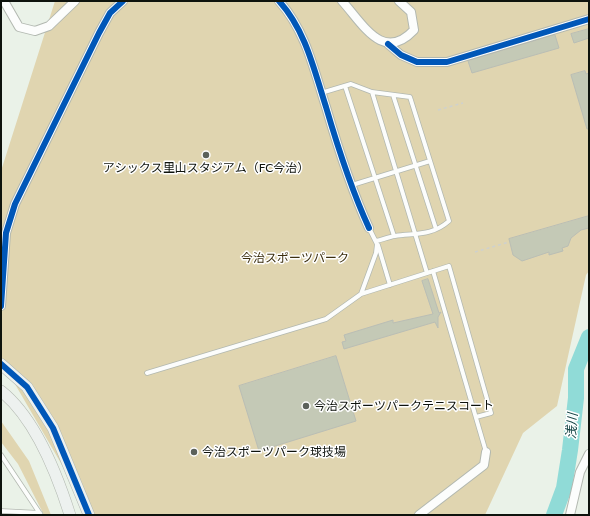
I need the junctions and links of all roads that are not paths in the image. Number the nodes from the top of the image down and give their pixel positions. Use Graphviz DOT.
graph roads {
  1 [pos="4,1"];
  2 [pos="75,1"];
  3 [pos="123,1"];
  4 [pos="279,1"];
  5 [pos="342,1"];
  6 [pos="399,1"];
  7 [pos="589,19"];
  8 [pos="388,44"];
  9 [pos="345,86"];
  10 [pos="372,92"];
  11 [pos="322,94"];
  12 [pos="393,95"];
  13 [pos="430,161"];
  14 [pos="415,165"];
  15 [pos="396,171"];
  16 [pos="375,178"];
  17 [pos="352,185"];
  18 [pos="369,228"];
  19 [pos="436,229"];
  20 [pos="394,236"];
  21 [pos="415,236"];
  22 [pos="377,243"];
  23 [pos="434,271"];
  24 [pos="427,273"];
  25 [pos="390,285"];
  26 [pos="361,294"];
  27 [pos="1,306"];
  28 [pos="1,364"];
  29 [pos="147,373"];
  30 [pos="1,391"];
  31 [pos="476,417"];
  32 [pos="486,452"];
  33 [pos="1,454"];
  34 [pos="589,454"];
  35 [pos="1,511"];
  36 [pos="40,514"];
  37 [pos="70,515"];
  38 [pos="89,515"];
  39 [pos="418,515"];
  40 [pos="570,515"];
  1 -- 2 [label="street"];
  3 -- 27 [label="street"];
  4 -- 11 [label="street"];
  5 -- 8 [label="street"];
  6 -- 8 [label="street"];
  7 -- 8 [label="street"];
  9 -- 10 [label="lane"];
  9 -- 11 [label="lane"];
  9 -- 16 [label="lane"];
  10 -- 12 [label="lane"];
  10 -- 15 [label="lane"];
  11 -- 17 [label="street"];
  12 -- 13 [label="lane"];
  12 -- 14 [label="lane"];
  13 -- 14 [label="lane"];
  13 -- 19 [label="lane"];
  14 -- 15 [label="lane"];
  14 -- 19 [label="lane"];
  15 -- 16 [label="lane"];
  15 -- 21 [label="lane"];
  16 -- 17 [label="lane"];
  16 -- 20 [label="lane"];
  17 -- 18 [label="street"];
  18 -- 22 [label="lane"];
  19 -- 21 [label="lane"];
  20 -- 21 [label="lane"];
  20 -- 22 [label="lane"];
  21 -- 24 [label="lane"];
  22 -- 25 [label="lane"];
  22 -- 26 [label="lane"];
  23 -- 24 [label="lane"];
  23 -- 31 [label="lane"];
  23 -- 31 [label="lane"];
  24 -- 25 [label="lane"];
  25 -- 26 [label="lane"];
  26 -- 29 [label="lane"];
  28 -- 38 [label="street"];
  30 -- 37 [label="street"];
  31 -- 32 [label="lane"];
  32 -- 39 [label="street"];
  33 -- 36 [label="lane"];
  34 -- 40 [label="street"];
  35 -- 36 [label="lane"];
}
